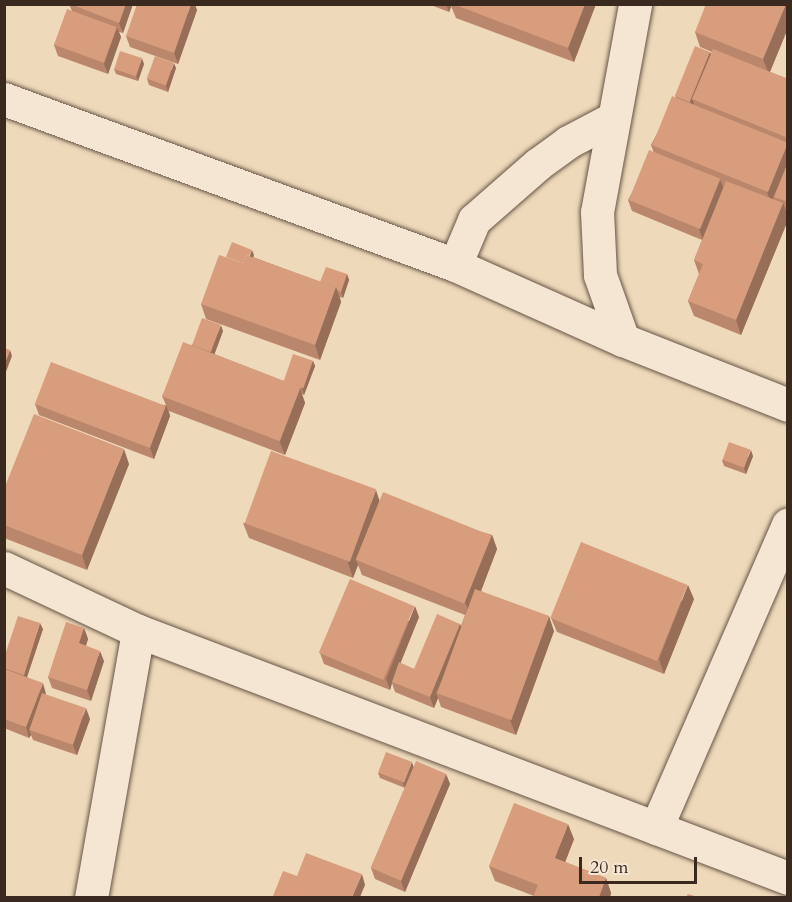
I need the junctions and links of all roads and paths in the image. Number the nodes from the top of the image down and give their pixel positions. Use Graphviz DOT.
graph roads {
  1 [pos="635,4"];
  2 [pos="7,108"];
  3 [pos="614,118"];
  4 [pos="455,265"];
  5 [pos="622,340"];
  6 [pos="788,405"];
  7 [pos="788,525"];
  8 [pos="4,568"];
  9 [pos="138,631"];
  10 [pos="656,828"];
  11 [pos="788,878"];
  12 [pos="92,897"];
  1 -- 3 [label="street"];
  2 -- 4 [label="street"];
  3 -- 4 [label="street"];
  3 -- 5 [label="street"];
  4 -- 5 [label="street"];
  5 -- 6 [label="street"];
  7 -- 10 [label="street"];
  8 -- 9 [label="street"];
  9 -- 10 [label="street"];
  9 -- 12 [label="street"];
  10 -- 11 [label="street"];
}
